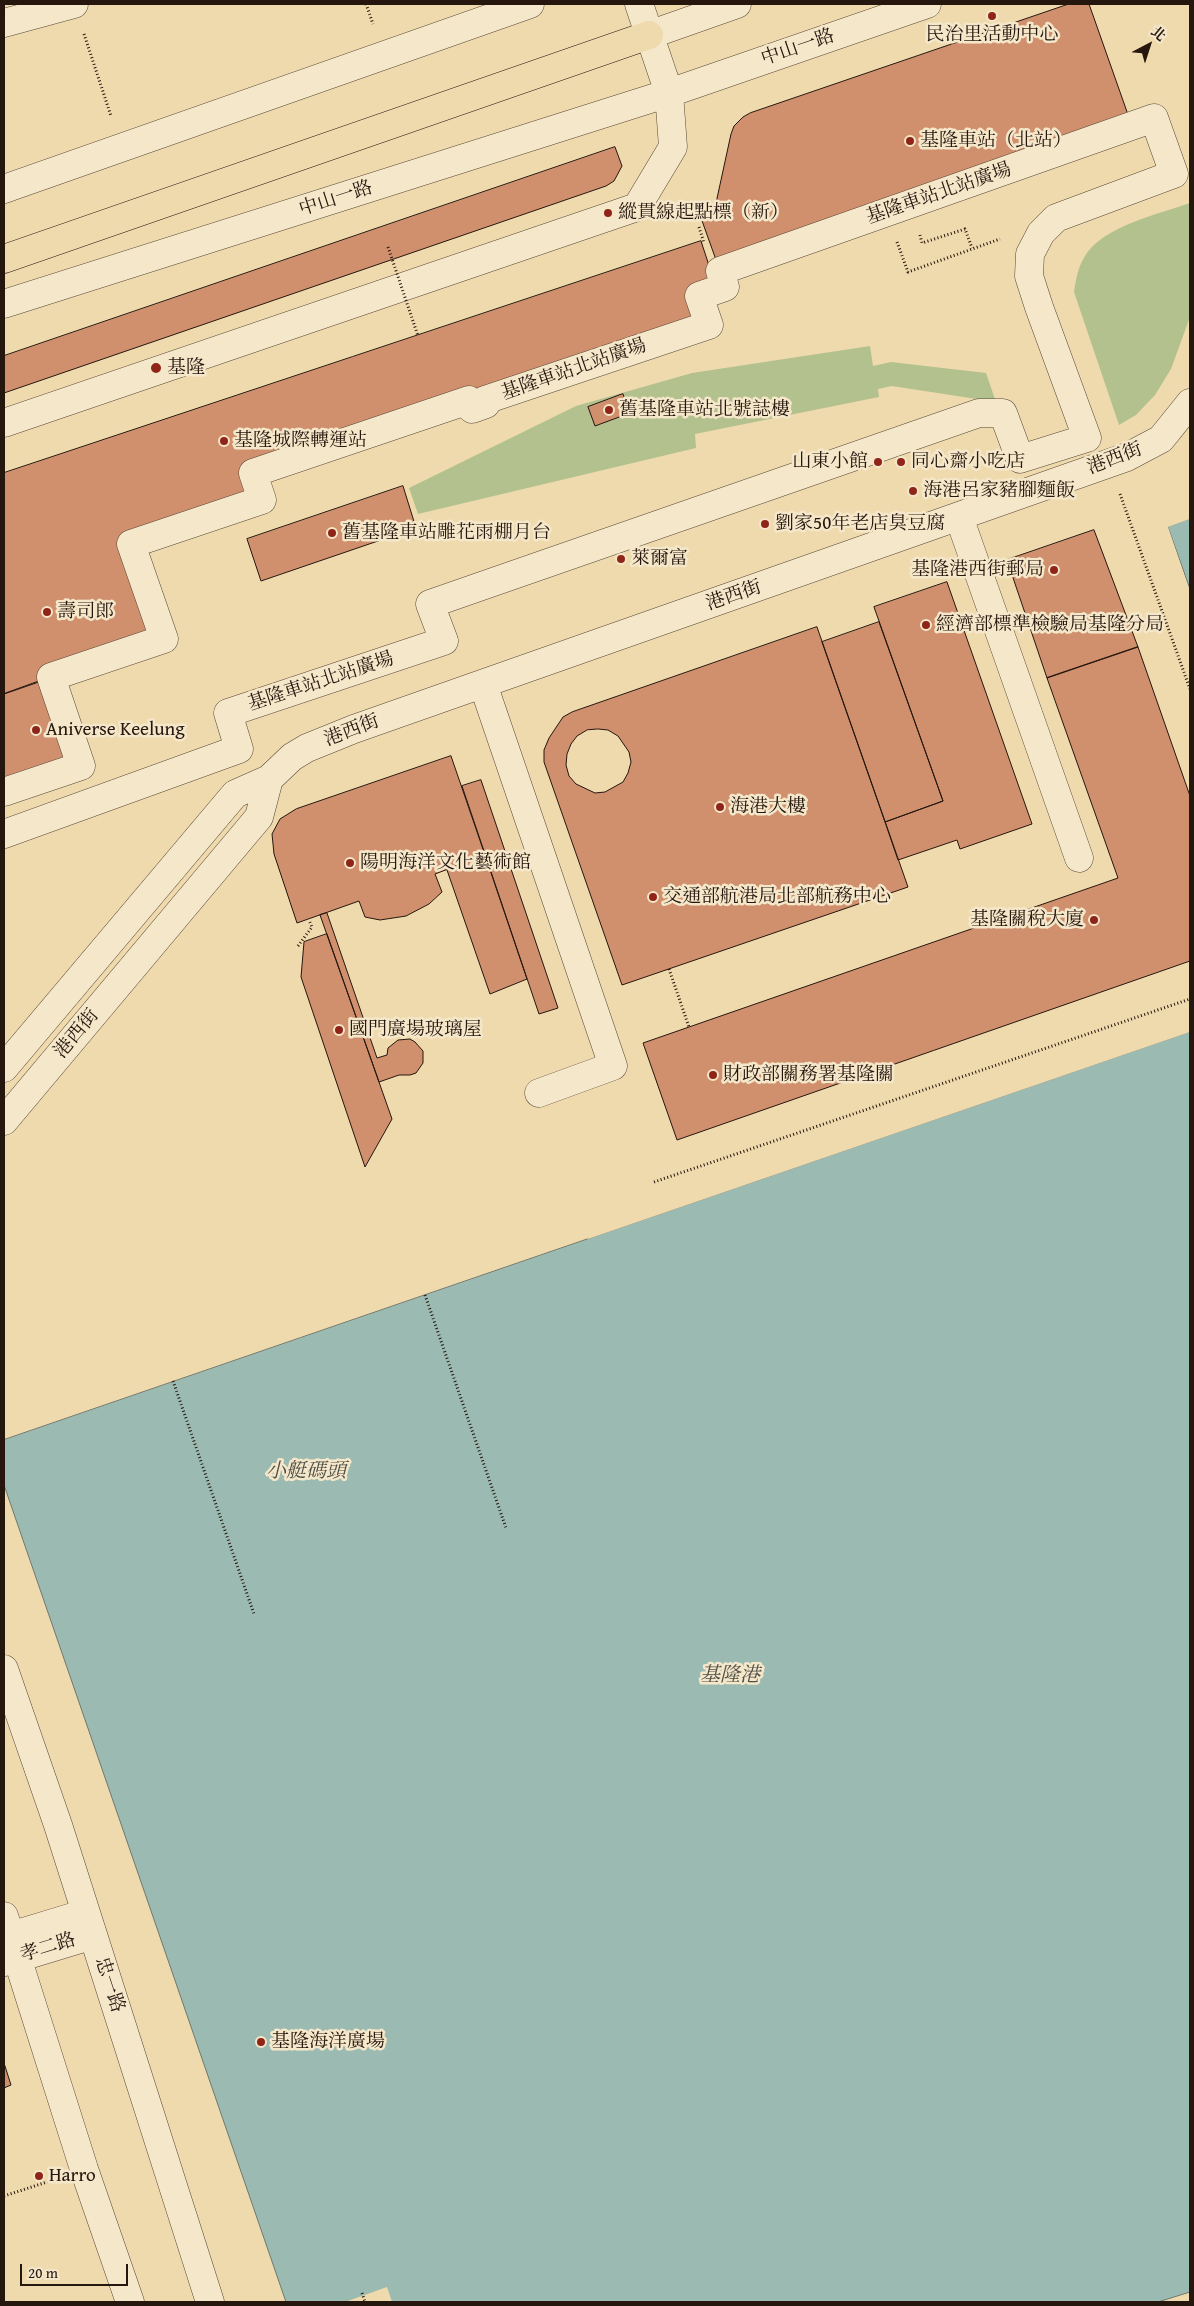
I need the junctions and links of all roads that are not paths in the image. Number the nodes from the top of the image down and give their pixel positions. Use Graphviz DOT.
graph roads {
  1 [pos="74,4"];
  2 [pos="530,4"];
  3 [pos="639,4"];
  4 [pos="737,4"];
  5 [pos="927,4"];
  6 [pos="4,23"];
  7 [pos="649,35"];
  8 [pos="669,93"];
  9 [pos="1190,185"];
  10 [pos="4,189"];
  11 [pos="4,259"];
  12 [pos="4,304"];
  13 [pos="1190,403"];
  14 [pos="4,424"];
  15 [pos="1112,462"];
  16 [pos="959,517"];
  17 [pos="482,684"];
  18 [pos="270,779"];
  19 [pos="4,792"];
  20 [pos="4,834"];
  21 [pos="1079,858"];
  22 [pos="4,1068"];
  23 [pos="539,1093"];
  24 [pos="4,1121"];
  25 [pos="4,1669"];
  26 [pos="89,1924"];
  27 [pos="8,1942"];
  28 [pos="130,2302"];
  29 [pos="210,2302"];
  1 -- 6 [label="street"];
  2 -- 10 [label="street"];
  3 -- 7 [label="street"];
  4 -- 7 [label="street"];
  5 -- 8 [label="street, 中山一路"];
  7 -- 8 [label="street"];
  7 -- 11 [label="highway"];
  8 -- 12 [label="street, 中山一路"];
  8 -- 14 [label="street"];
  9 -- 15 [label="street"];
  13 -- 15 [label="street, 港西街"];
  15 -- 16 [label="street, 港西街"];
  16 -- 17 [label="street, 港西街"];
  16 -- 21 [label="street"];
  17 -- 18 [label="street, 港西街"];
  17 -- 23 [label="street"];
  18 -- 22 [label="street, 港西街"];
  18 -- 24 [label="street, 港西街"];
  19 -- 20 [label="street, 基隆車站北站廣場"];
  25 -- 26 [label="street, 忠一路"];
  26 -- 27 [label="street, 孝二路"];
  26 -- 29 [label="street, 忠一路"];
  27 -- 28 [label="street"];
}
